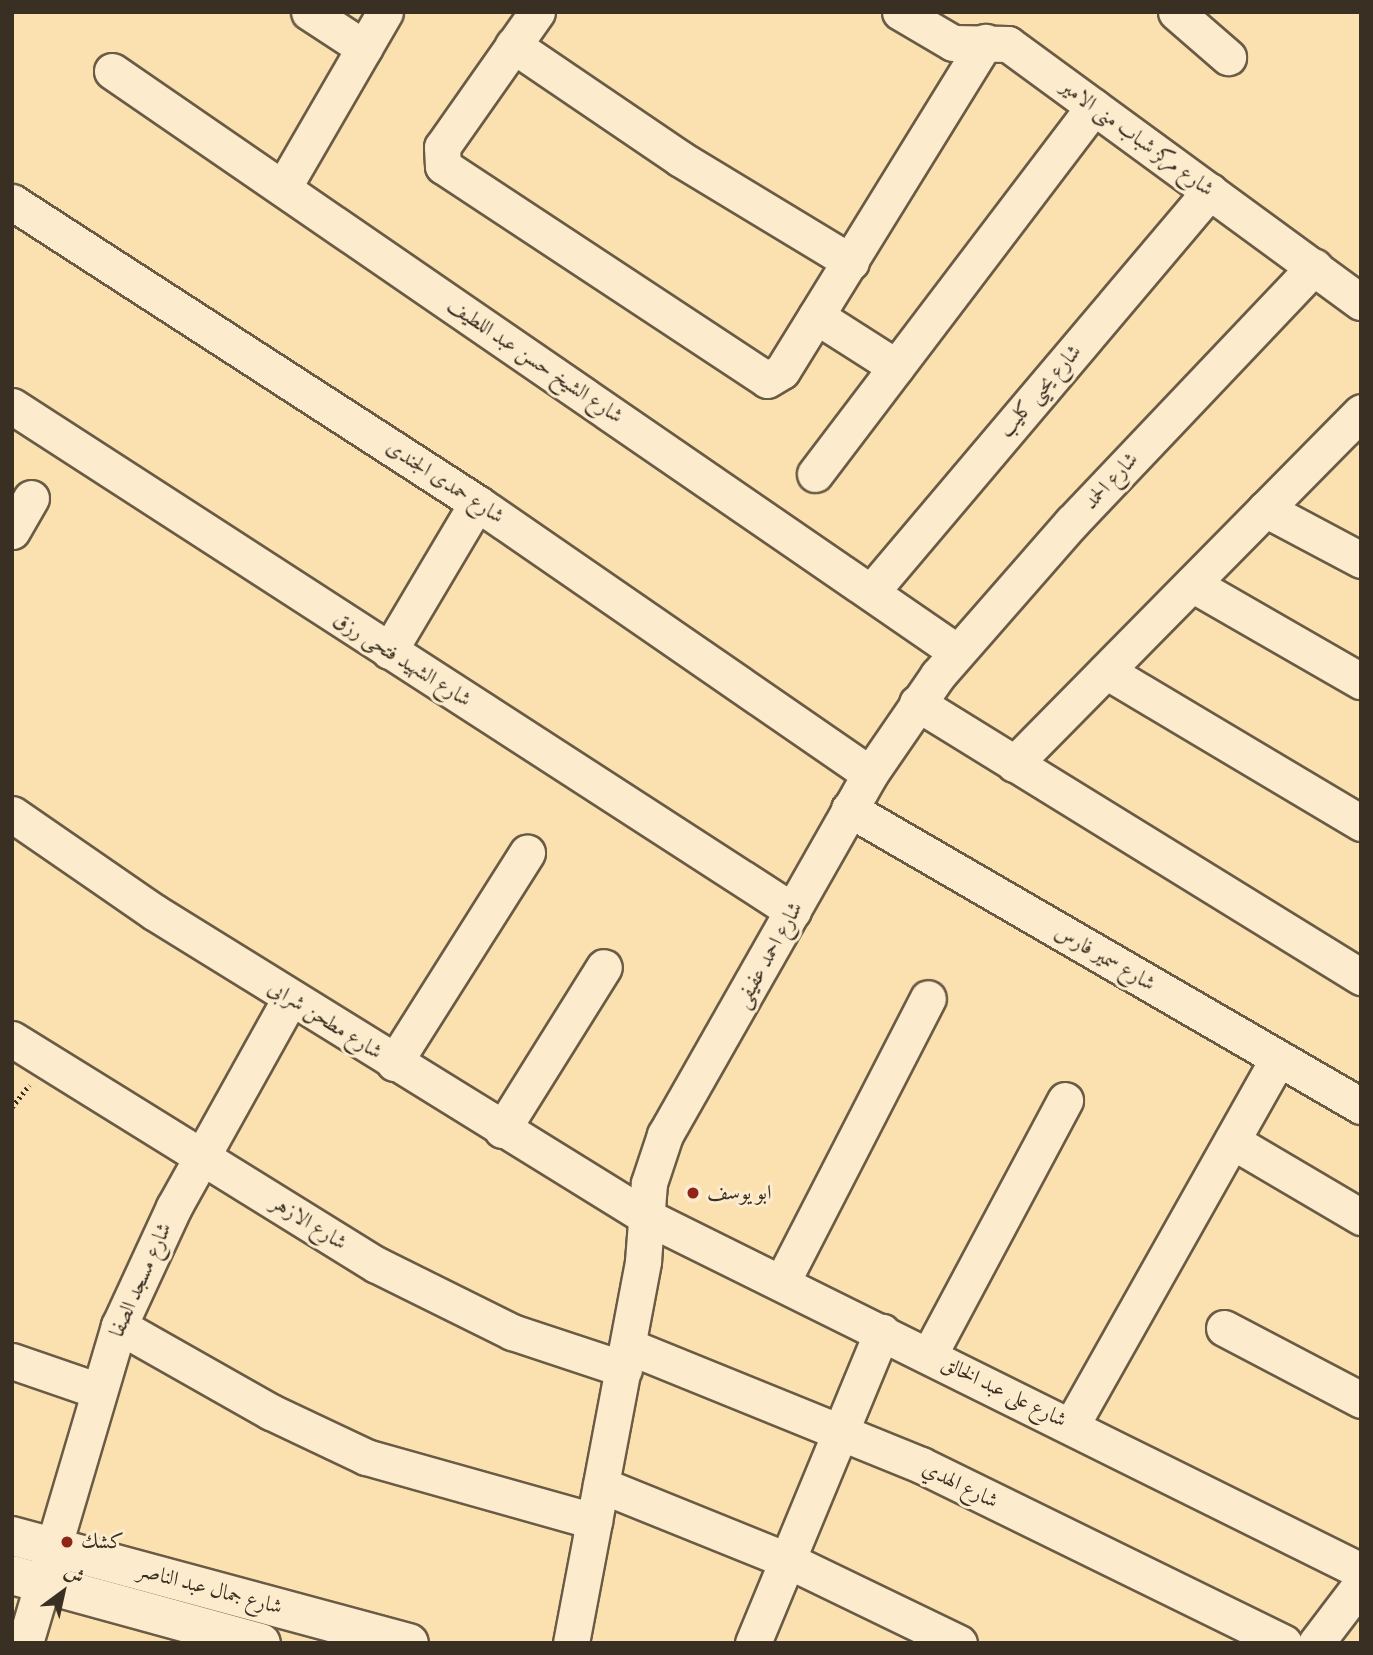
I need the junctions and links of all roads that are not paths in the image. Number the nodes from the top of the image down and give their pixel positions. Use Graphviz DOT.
graph roads {
  1 [pos="309,12"];
  2 [pos="386,12"];
  3 [pos="537,12"];
  4 [pos="900,12"];
  5 [pos="1175,12"];
  6 [pos="985,42"];
  7 [pos="513,45"];
  8 [pos="365,48"];
  9 [pos="1228,57"];
  10 [pos="112,71"];
  11 [pos="1094,107"];
  12 [pos="283,188"];
  13 [pos="1210,191"];
  14 [pos="12,202"];
  15 [pos="851,261"];
  16 [pos="1314,267"];
  17 [pos="1361,302"];
  18 [pos="816,316"];
  19 [pos="896,367"];
  20 [pos="12,406"];
  21 [pos="1361,412"];
  22 [pos="815,474"];
  23 [pos="31,498"];
  24 [pos="477,503"];
  25 [pos="1265,509"];
  26 [pos="12,531"];
  27 [pos="1361,560"];
  28 [pos="1192,584"];
  29 [pos="871,592"];
  30 [pos="389,651"];
  31 [pos="957,652"];
  32 [pos="1106,671"];
  33 [pos="1361,681"];
  34 [pos="917,704"];
  35 [pos="1014,764"];
  36 [pos="870,774"];
  37 [pos="849,809"];
  38 [pos="12,814"];
  39 [pos="1361,823"];
  40 [pos="527,853"];
  41 [pos="793,911"];
  42 [pos="604,967"];
  43 [pos="1361,976"];
  44 [pos="290,999"];
  45 [pos="929,999"];
  46 [pos="12,1039"];
  47 [pos="1278,1058"];
  48 [pos="394,1063"];
  49 [pos="1065,1100"];
  50 [pos="1361,1106"];
  51 [pos="502,1129"];
  52 [pos="1232,1141"];
  53 [pos="201,1156"];
  54 [pos="645,1216"];
  55 [pos="1361,1217"];
  56 [pos="782,1282"];
  57 [pos="119,1326"];
  58 [pos="1224,1328"];
  59 [pos="882,1332"];
  60 [pos="929,1355"];
  61 [pos="626,1357"];
  62 [pos="12,1361"];
  63 [pos="96,1390"];
  64 [pos="1361,1400"];
  65 [pos="1072,1426"];
  66 [pos="839,1434"];
  67 [pos="601,1485"];
  68 [pos="594,1521"];
  69 [pos="12,1536"];
  70 [pos="51,1546"];
  71 [pos="787,1560"];
  72 [pos="1361,1571"];
  73 [pos="27,1579"];
  74 [pos="1361,1584"];
  75 [pos="1337,1631"];
  76 [pos="254,1642"];
  77 [pos="25,1643"];
  78 [pos="409,1643"];
  79 [pos="571,1643"];
  80 [pos="753,1643"];
  81 [pos="959,1643"];
  82 [pos="1284,1643"];
  1 -- 8 [label="street"];
  2 -- 8 [label="street"];
  3 -- 7 [label="street"];
  4 -- 6 [label="street, شارع مركز شباب منى الامير"];
  5 -- 9 [label="street"];
  6 -- 11 [label="street, شارع مركز شباب منى الامير"];
  6 -- 15 [label="street"];
  7 -- 15 [label="street"];
  7 -- 18 [label="street"];
  8 -- 12 [label="street"];
  10 -- 12 [label="street, شارع الشيخ حسن عبد اللطيف"];
  11 -- 13 [label="street, شارع مركز شباب منى الامير"];
  11 -- 19 [label="street"];
  12 -- 29 [label="street, شارع الشيخ حسن عبد اللطيف"];
  13 -- 16 [label="street, شارع مركز شباب منى الامير"];
  13 -- 29 [label="street, شارع يحيى كليب"];
  14 -- 24 [label="street, شارع حمدى الجندى"];
  15 -- 18 [label="street"];
  16 -- 17 [label="street, شارع مركز شباب منى الامير"];
  16 -- 31 [label="street, شارع الحمد"];
  18 -- 19 [label="street"];
  19 -- 22 [label="street"];
  20 -- 30 [label="street, شارع الشهيد فتحى رزق"];
  21 -- 25 [label="street"];
  23 -- 26 [label="street"];
  24 -- 30 [label="street"];
  24 -- 36 [label="street, شارع حمدى الجندى"];
  25 -- 27 [label="street"];
  25 -- 28 [label="street"];
  28 -- 32 [label="street"];
  28 -- 33 [label="street"];
  29 -- 31 [label="street, شارع الشيخ حسن عبد اللطيف"];
  30 -- 41 [label="street, شارع الشهيد فتحى رزق"];
  31 -- 34 [label="street, شارع الحمد"];
  32 -- 35 [label="street"];
  32 -- 39 [label="street"];
  34 -- 35 [label="street"];
  34 -- 36 [label="street, شارع احمد عفيفى"];
  35 -- 43 [label="street"];
  36 -- 37 [label="street, شارع احمد عفيفى"];
  37 -- 41 [label="street, شارع احمد عفيفى"];
  37 -- 47 [label="street, شارع سمير فارس"];
  38 -- 44 [label="street, شارع مطحن شرابى"];
  40 -- 48 [label="street"];
  41 -- 54 [label="street, شارع احمد عفيفى"];
  42 -- 51 [label="street"];
  44 -- 48 [label="street, شارع مطحن شرابى"];
  44 -- 53 [label="street, شارع مسجد الصفا"];
  45 -- 56 [label="street"];
  46 -- 53 [label="street, شارع الازهر"];
  47 -- 50 [label="street, شارع سمير فارس"];
  47 -- 52 [label="street"];
  48 -- 51 [label="street, شارع مطحن شرابى"];
  49 -- 60 [label="street"];
  51 -- 54 [label="street, شارع مطحن شرابى"];
  52 -- 55 [label="street"];
  52 -- 65 [label="street"];
  53 -- 57 [label="street, شارع مسجد الصفا"];
  53 -- 61 [label="street, شارع الازهر"];
  54 -- 56 [label="street, شارع على عبد الخالق"];
  54 -- 61 [label="street, شارع احمد عفيفى"];
  56 -- 59 [label="street, شارع على عبد الخالق"];
  57 -- 63 [label="street, شارع مسجد الصفا"];
  57 -- 68 [label="street"];
  58 -- 64 [label="street"];
  59 -- 60 [label="street, شارع على عبد الخالق"];
  59 -- 66 [label="street"];
  60 -- 65 [label="street, شارع على عبد الخالق"];
  61 -- 66 [label="street, شارع الهدي"];
  61 -- 67 [label="street, شارع احمد عفيفى"];
  62 -- 63 [label="street"];
  63 -- 70 [label="street, شارع مسجد الصفا"];
  65 -- 72 [label="street, شارع على عبد الخالق"];
  66 -- 71 [label="street"];
  66 -- 82 [label="street, شارع الهدي"];
  67 -- 68 [label="street, شارع احمد عفيفى"];
  67 -- 71 [label="street"];
  68 -- 79 [label="street, شارع احمد عفيفى"];
  69 -- 70 [label="main road, شارع جمال عبد الناصر"];
  70 -- 73 [label="street, شارع مسجد الصفا"];
  70 -- 78 [label="main road, شارع جمال عبد الناصر"];
  71 -- 80 [label="street"];
  71 -- 81 [label="street"];
  73 -- 76 [label="main road, شارع جمال عبد الناصر"];
  73 -- 77 [label="street, شارع مسجد الصفا"];
  74 -- 75 [label="street"];
}
